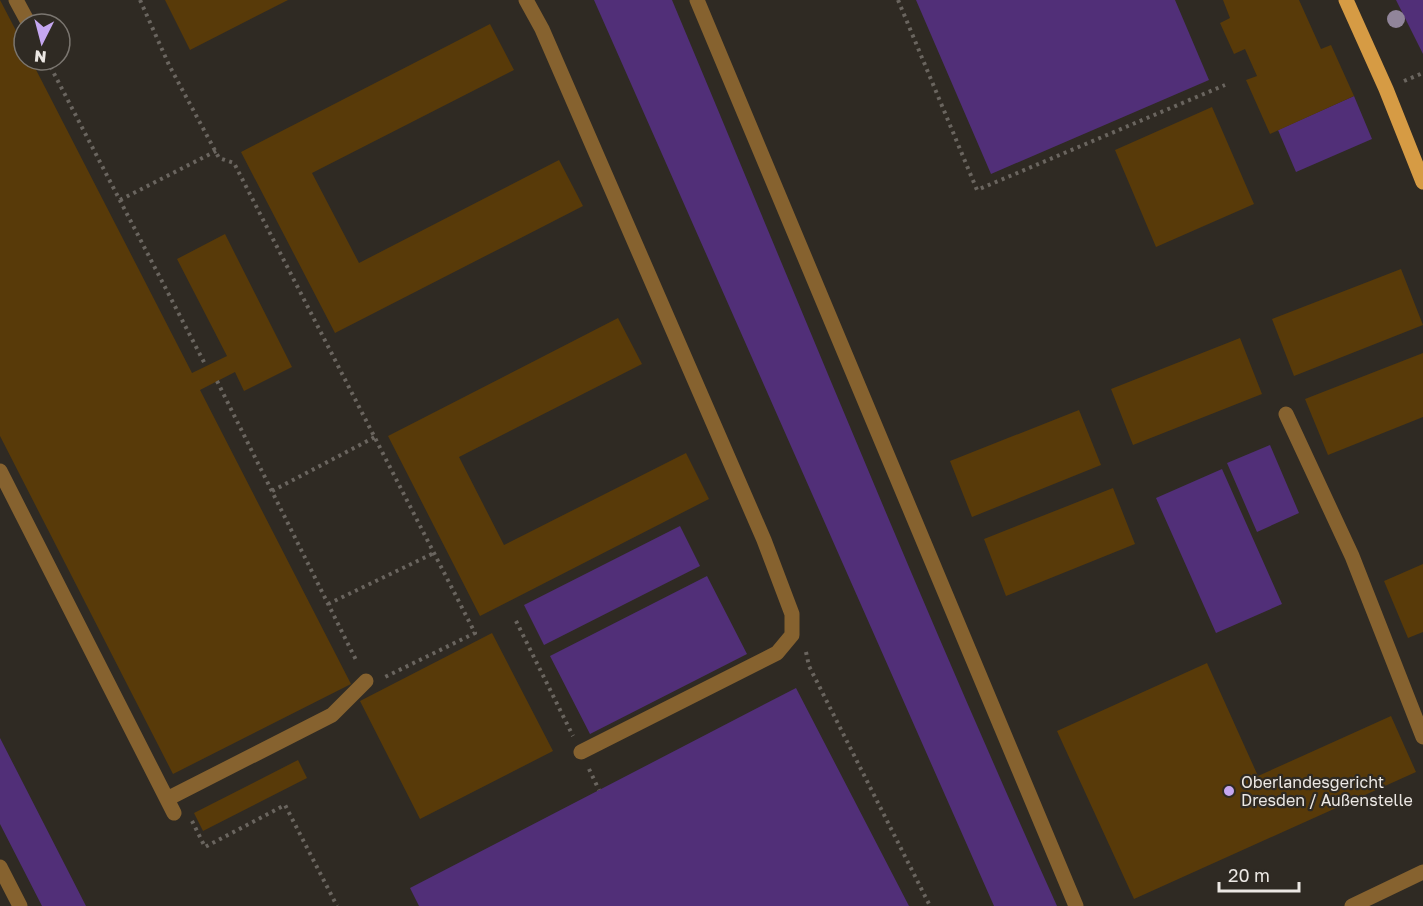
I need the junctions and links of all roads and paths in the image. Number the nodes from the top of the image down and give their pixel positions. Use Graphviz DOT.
graph roads {
  1 [pos="140,0"];
  2 [pos="526,0"];
  3 [pos="697,0"];
  4 [pos="898,0"];
  5 [pos="1346,0"];
  6 [pos="53,72"];
  7 [pos="1225,85"];
  8 [pos="216,151"];
  9 [pos="1423,182"];
  10 [pos="120,200"];
  11 [pos="206,366"];
  12 [pos="217,381"];
  13 [pos="1286,414"];
  14 [pos="375,437"];
  15 [pos="0,471"];
  16 [pos="272,491"];
  17 [pos="434,553"];
  18 [pos="328,604"];
  19 [pos="516,621"];
  20 [pos="792,635"];
  21 [pos="366,681"];
  22 [pos="1423,737"];
  23 [pos="581,752"];
  24 [pos="599,790"];
  25 [pos="173,802"];
  26 [pos="0,867"];
  27 [pos="1423,872"];
  28 [pos="21,906"];
  29 [pos="337,906"];
  30 [pos="930,906"];
  31 [pos="1076,906"];
  32 [pos="1352,906"];
  1 -- 8 [label="path"];
  2 -- 20 [label="street"];
  3 -- 31 [label="street"];
  4 -- 7 [label="path"];
  5 -- 9 [label="main road"];
  6 -- 10 [label="path"];
  8 -- 10 [label="path"];
  8 -- 14 [label="path"];
  10 -- 11 [label="path"];
  12 -- 16 [label="path"];
  13 -- 22 [label="street"];
  14 -- 16 [label="path"];
  14 -- 17 [label="path"];
  15 -- 25 [label="street"];
  16 -- 18 [label="path"];
  17 -- 18 [label="path"];
  17 -- 21 [label="path"];
  18 -- 21 [label="path"];
  19 -- 23 [label="path"];
  20 -- 23 [label="street"];
  20 -- 30 [label="path"];
  21 -- 25 [label="street"];
  23 -- 24 [label="path"];
  25 -- 29 [label="path"];
  26 -- 28 [label="street"];
  27 -- 32 [label="street"];
}
